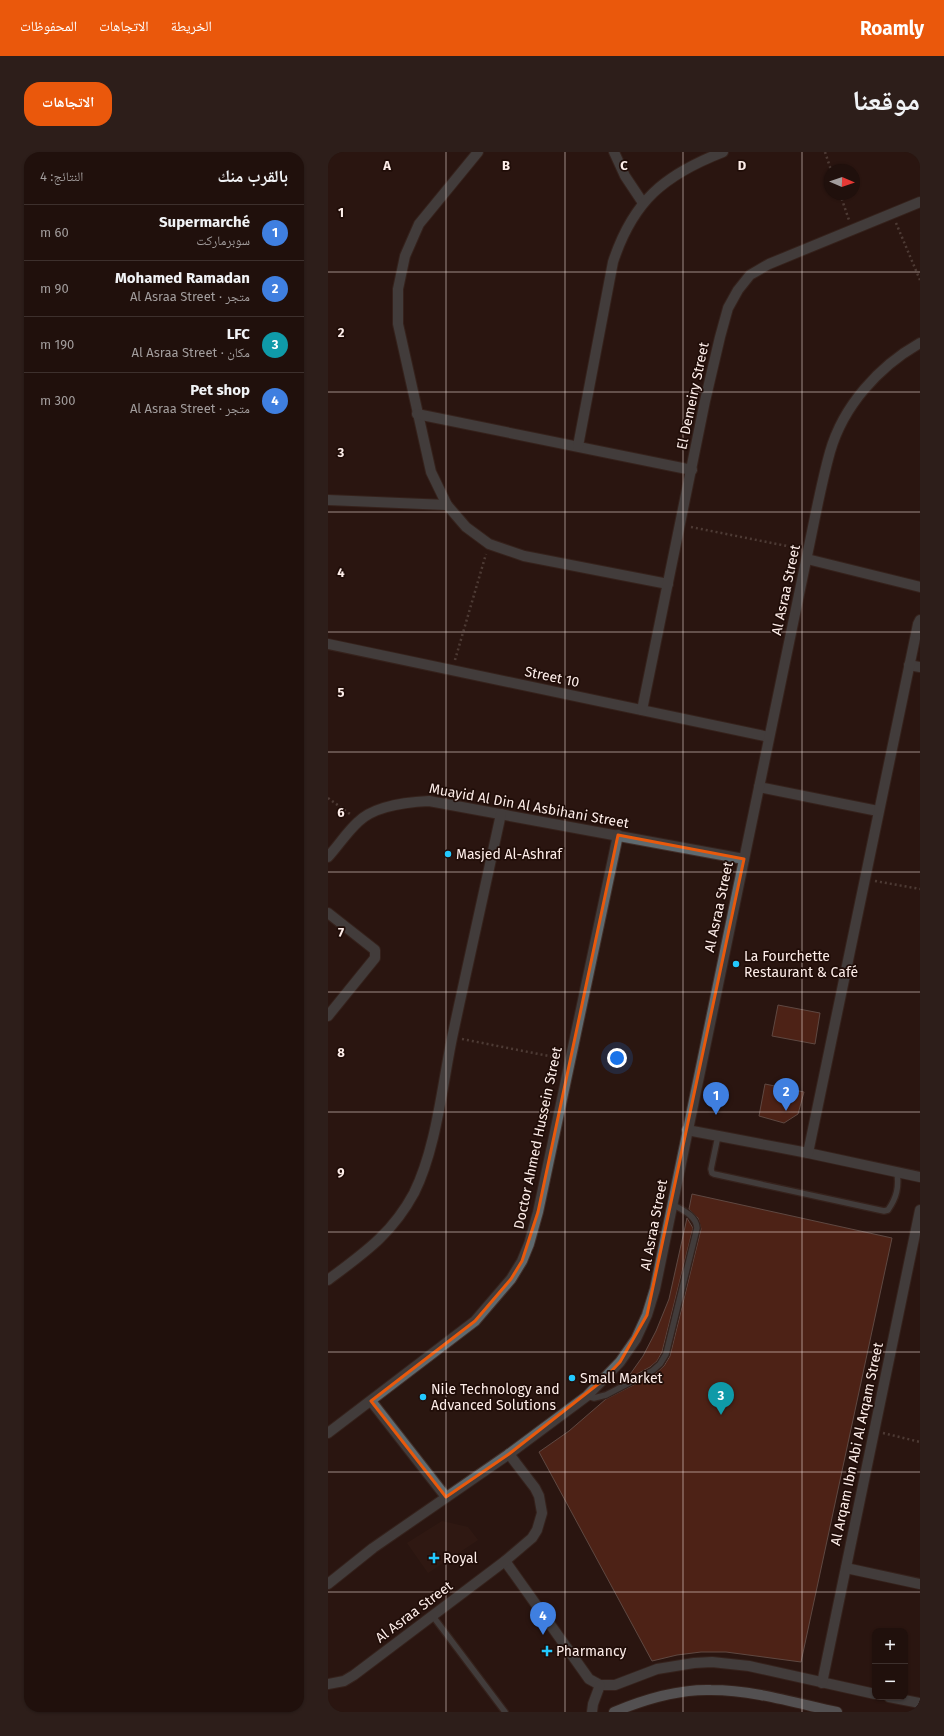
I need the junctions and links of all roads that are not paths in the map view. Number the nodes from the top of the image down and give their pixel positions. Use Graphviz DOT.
graph roads {
  1 [pos="478,152"];
  2 [pos="614,152"];
  3 [pos="723,152"];
  4 [pos="920,202"];
  5 [pos="643,203"];
  6 [pos="920,343"];
  7 [pos="417,414"];
  8 [pos="578,446"];
  9 [pos="692,470"];
  10 [pos="328,500"];
  11 [pos="447,505"];
  12 [pos="807,555"];
  13 [pos="668,584"];
  14 [pos="920,587"];
  15 [pos="920,620"];
  16 [pos="328,644"];
  17 [pos="910,665"];
  18 [pos="920,667"];
  19 [pos="642,710"];
  20 [pos="769,737"];
  21 [pos="759,788"];
  22 [pos="878,811"];
  23 [pos="501,814"];
  24 [pos="618,835"];
  25 [pos="328,858"];
  26 [pos="744,859"];
  27 [pos="328,913"];
  28 [pos="328,1016"];
  29 [pos="687,1130"];
  30 [pos="718,1136"];
  31 [pos="808,1153"];
  32 [pos="897,1172"];
  33 [pos="920,1177"];
  34 [pos="672,1204"];
  35 [pos="920,1210"];
  36 [pos="328,1280"];
  37 [pos="587,1396"];
  38 [pos="371,1401"];
  39 [pos="328,1434"];
  40 [pos="509,1454"];
  41 [pos="446,1497"];
  42 [pos="505,1561"];
  43 [pos="846,1568"];
  44 [pos="328,1584"];
  45 [pos="920,1584"];
  46 [pos="432,1615"];
  47 [pos="822,1683"];
  48 [pos="328,1684"];
  49 [pos="600,1685"];
  50 [pos="872,1693"];
  51 [pos="904,1700"];
  52 [pos="920,1703"];
  53 [pos="505,1712"];
  54 [pos="592,1712"];
  55 [pos="614,1712"];
  56 [pos="837,1712"];
  1 -- 7 [label="street"];
  2 -- 5 [label="street"];
  3 -- 5 [label="street"];
  4 -- 9 [label="street, El Demeiry Street"];
  5 -- 8 [label="street"];
  6 -- 12 [label="street, Al Asraa Street"];
  7 -- 8 [label="street"];
  7 -- 11 [label="street"];
  8 -- 9 [label="street"];
  9 -- 13 [label="street, El Demeiry Street"];
  10 -- 11 [label="street"];
  11 -- 13 [label="street"];
  12 -- 14 [label="street"];
  12 -- 20 [label="street, Al Asraa Street"];
  13 -- 19 [label="street, El Demeiry Street"];
  15 -- 17 [label="street"];
  16 -- 19 [label="street, Street 10"];
  17 -- 18 [label="street"];
  17 -- 22 [label="street"];
  19 -- 20 [label="street, Street 10"];
  20 -- 21 [label="street, Al Asraa Street"];
  21 -- 22 [label="street"];
  21 -- 26 [label="street, Al Asraa Street"];
  22 -- 31 [label="street"];
  23 -- 24 [label="street, Muayid Al Din Al Asbihani Street"];
  23 -- 25 [label="street, Muayid Al Din Al Asbihani Street"];
  23 -- 36 [label="street"];
  24 -- 26 [label="street, Muayid Al Din Al Asbihani Street"];
  24 -- 38 [label="street, Doctor Ahmed Hussein Street"];
  26 -- 29 [label="street, Al Asraa Street"];
  27 -- 28 [label="street"];
  29 -- 30 [label="street"];
  29 -- 34 [label="street, Al Asraa Street"];
  30 -- 31 [label="street"];
  30 -- 32 [label="lane"];
  31 -- 32 [label="street"];
  32 -- 33 [label="street"];
  34 -- 37 [label="street, Al Asraa Street"];
  34 -- 37 [label="lane"];
  35 -- 43 [label="street, Al Arqam Ibn Abi Al Arqam Street"];
  37 -- 40 [label="street, Al Asraa Street"];
  38 -- 39 [label="street, Doctor Ahmed Hussein Street"];
  38 -- 41 [label="street"];
  40 -- 41 [label="street, Al Asraa Street"];
  40 -- 42 [label="street, Al Asraa Street"];
  41 -- 44 [label="street, Al Asraa Street"];
  42 -- 46 [label="street, Al Asraa Street"];
  42 -- 49 [label="street"];
  43 -- 45 [label="street"];
  43 -- 47 [label="street, Al Arqam Ibn Abi Al Arqam Street"];
  46 -- 48 [label="street, Al Asraa Street"];
  46 -- 53 [label="lane"];
  47 -- 49 [label="street"];
  47 -- 50 [label="street"];
  49 -- 54 [label="street"];
  51 -- 52 [label="street"];
  55 -- 56 [label="street"];
}
